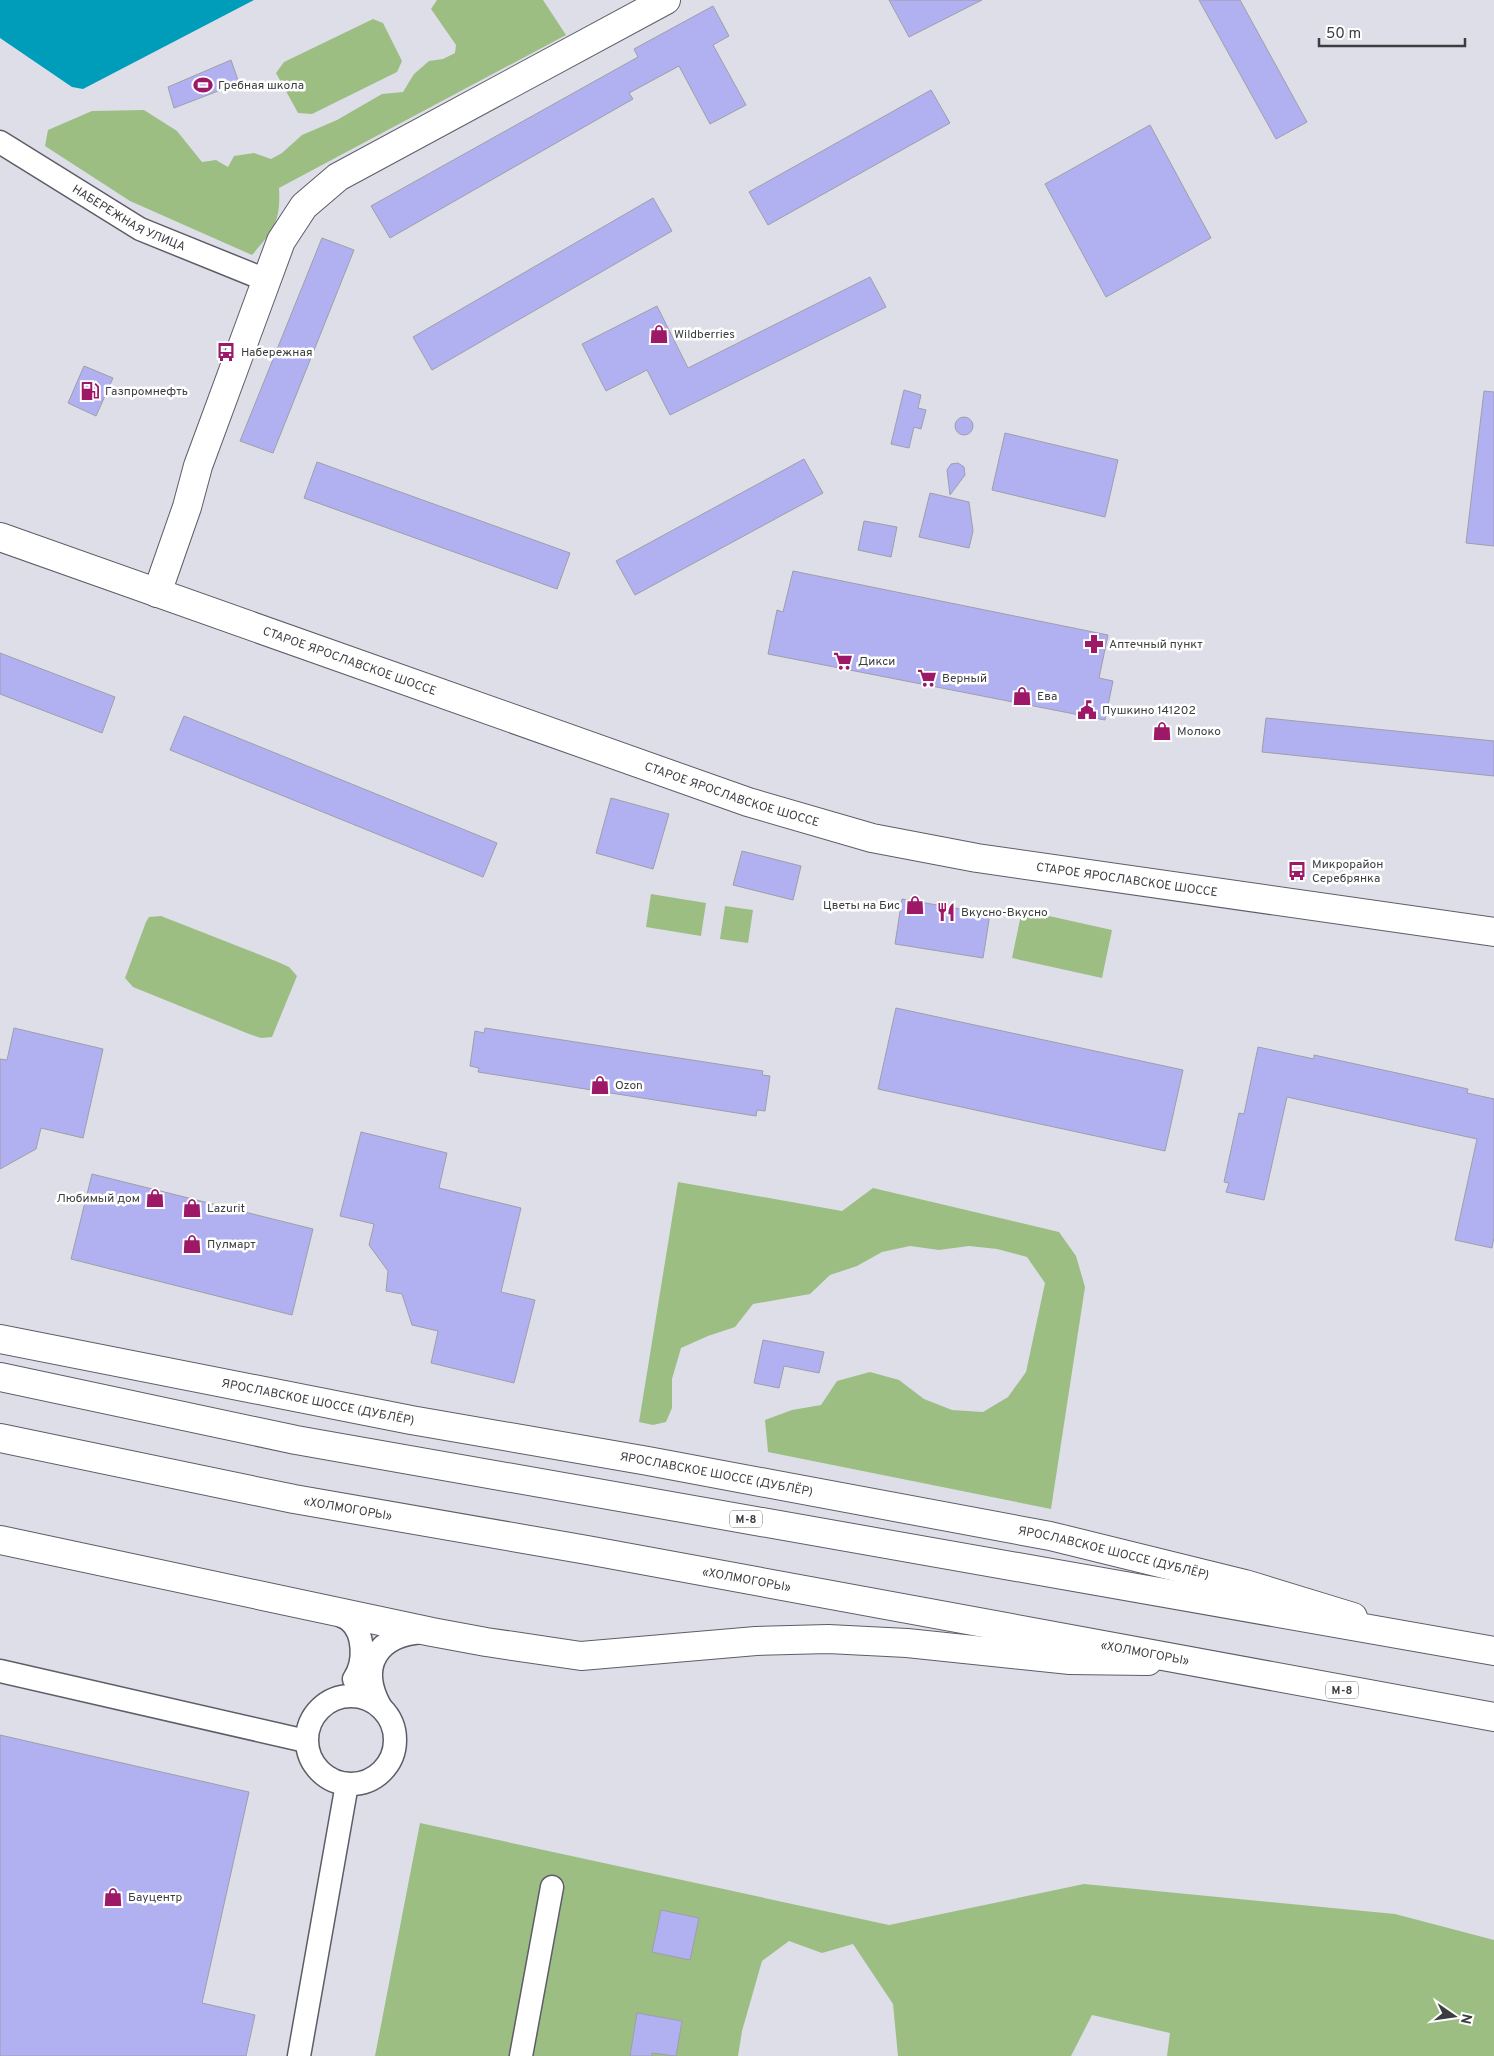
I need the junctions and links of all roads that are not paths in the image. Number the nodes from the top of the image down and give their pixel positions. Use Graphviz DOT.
graph roads {
  1 [pos="666,0"];
  2 [pos="0,142"];
  3 [pos="266,280"];
  4 [pos="0,537"];
  5 [pos="157,593"];
  6 [pos="1494,932"];
  7 [pos="0,1339"];
  8 [pos="0,1377"];
  9 [pos="0,1438"];
  10 [pos="0,1540"];
  11 [pos="332,1611"];
  12 [pos="432,1632"];
  13 [pos="1426,1639"];
  14 [pos="1488,1648"];
  15 [pos="1191,1661"];
  16 [pos="0,1671"];
  17 [pos="339,1696"];
  18 [pos="380,1706"];
  19 [pos="1494,1717"];
  20 [pos="306,1741"];
  21 [pos="347,1784"];
  22 [pos="552,1887"];
  23 [pos="299,2056"];
  24 [pos="521,2056"];
  1 -- 3 [label="main road"];
  2 -- 3 [label="street, НАБЕРЕЖНАЯ УЛИЦА"];
  3 -- 5 [label="main road"];
  4 -- 5 [label="main road, СТАРОЕ ЯРОСЛАВСКОЕ ШОССЕ"];
  5 -- 6 [label="main road, СТАРОЕ ЯРОСЛАВСКОЕ ШОССЕ"];
  7 -- 13 [label="main road, ЯРОСЛАВСКОЕ ШОССЕ (ДУБЛЁР)"];
  8 -- 13 [label="main road, М-8"];
  9 -- 15 [label="main road, «ХОЛМОГОРЫ» / М-8"];
  10 -- 11 [label="main road"];
  11 -- 12 [label="main road"];
  11 -- 17 [label="street"];
  12 -- 15 [label="main road"];
  12 -- 18 [label="street"];
  13 -- 14 [label="main road, М-8"];
  15 -- 19 [label="main road, «ХОЛМОГОРЫ» / М-8"];
  16 -- 20 [label="street"];
  17 -- 18 [label="street"];
  17 -- 20 [label="street"];
  18 -- 21 [label="street"];
  20 -- 21 [label="street"];
  21 -- 23 [label="street"];
  22 -- 24 [label="street"];
}
